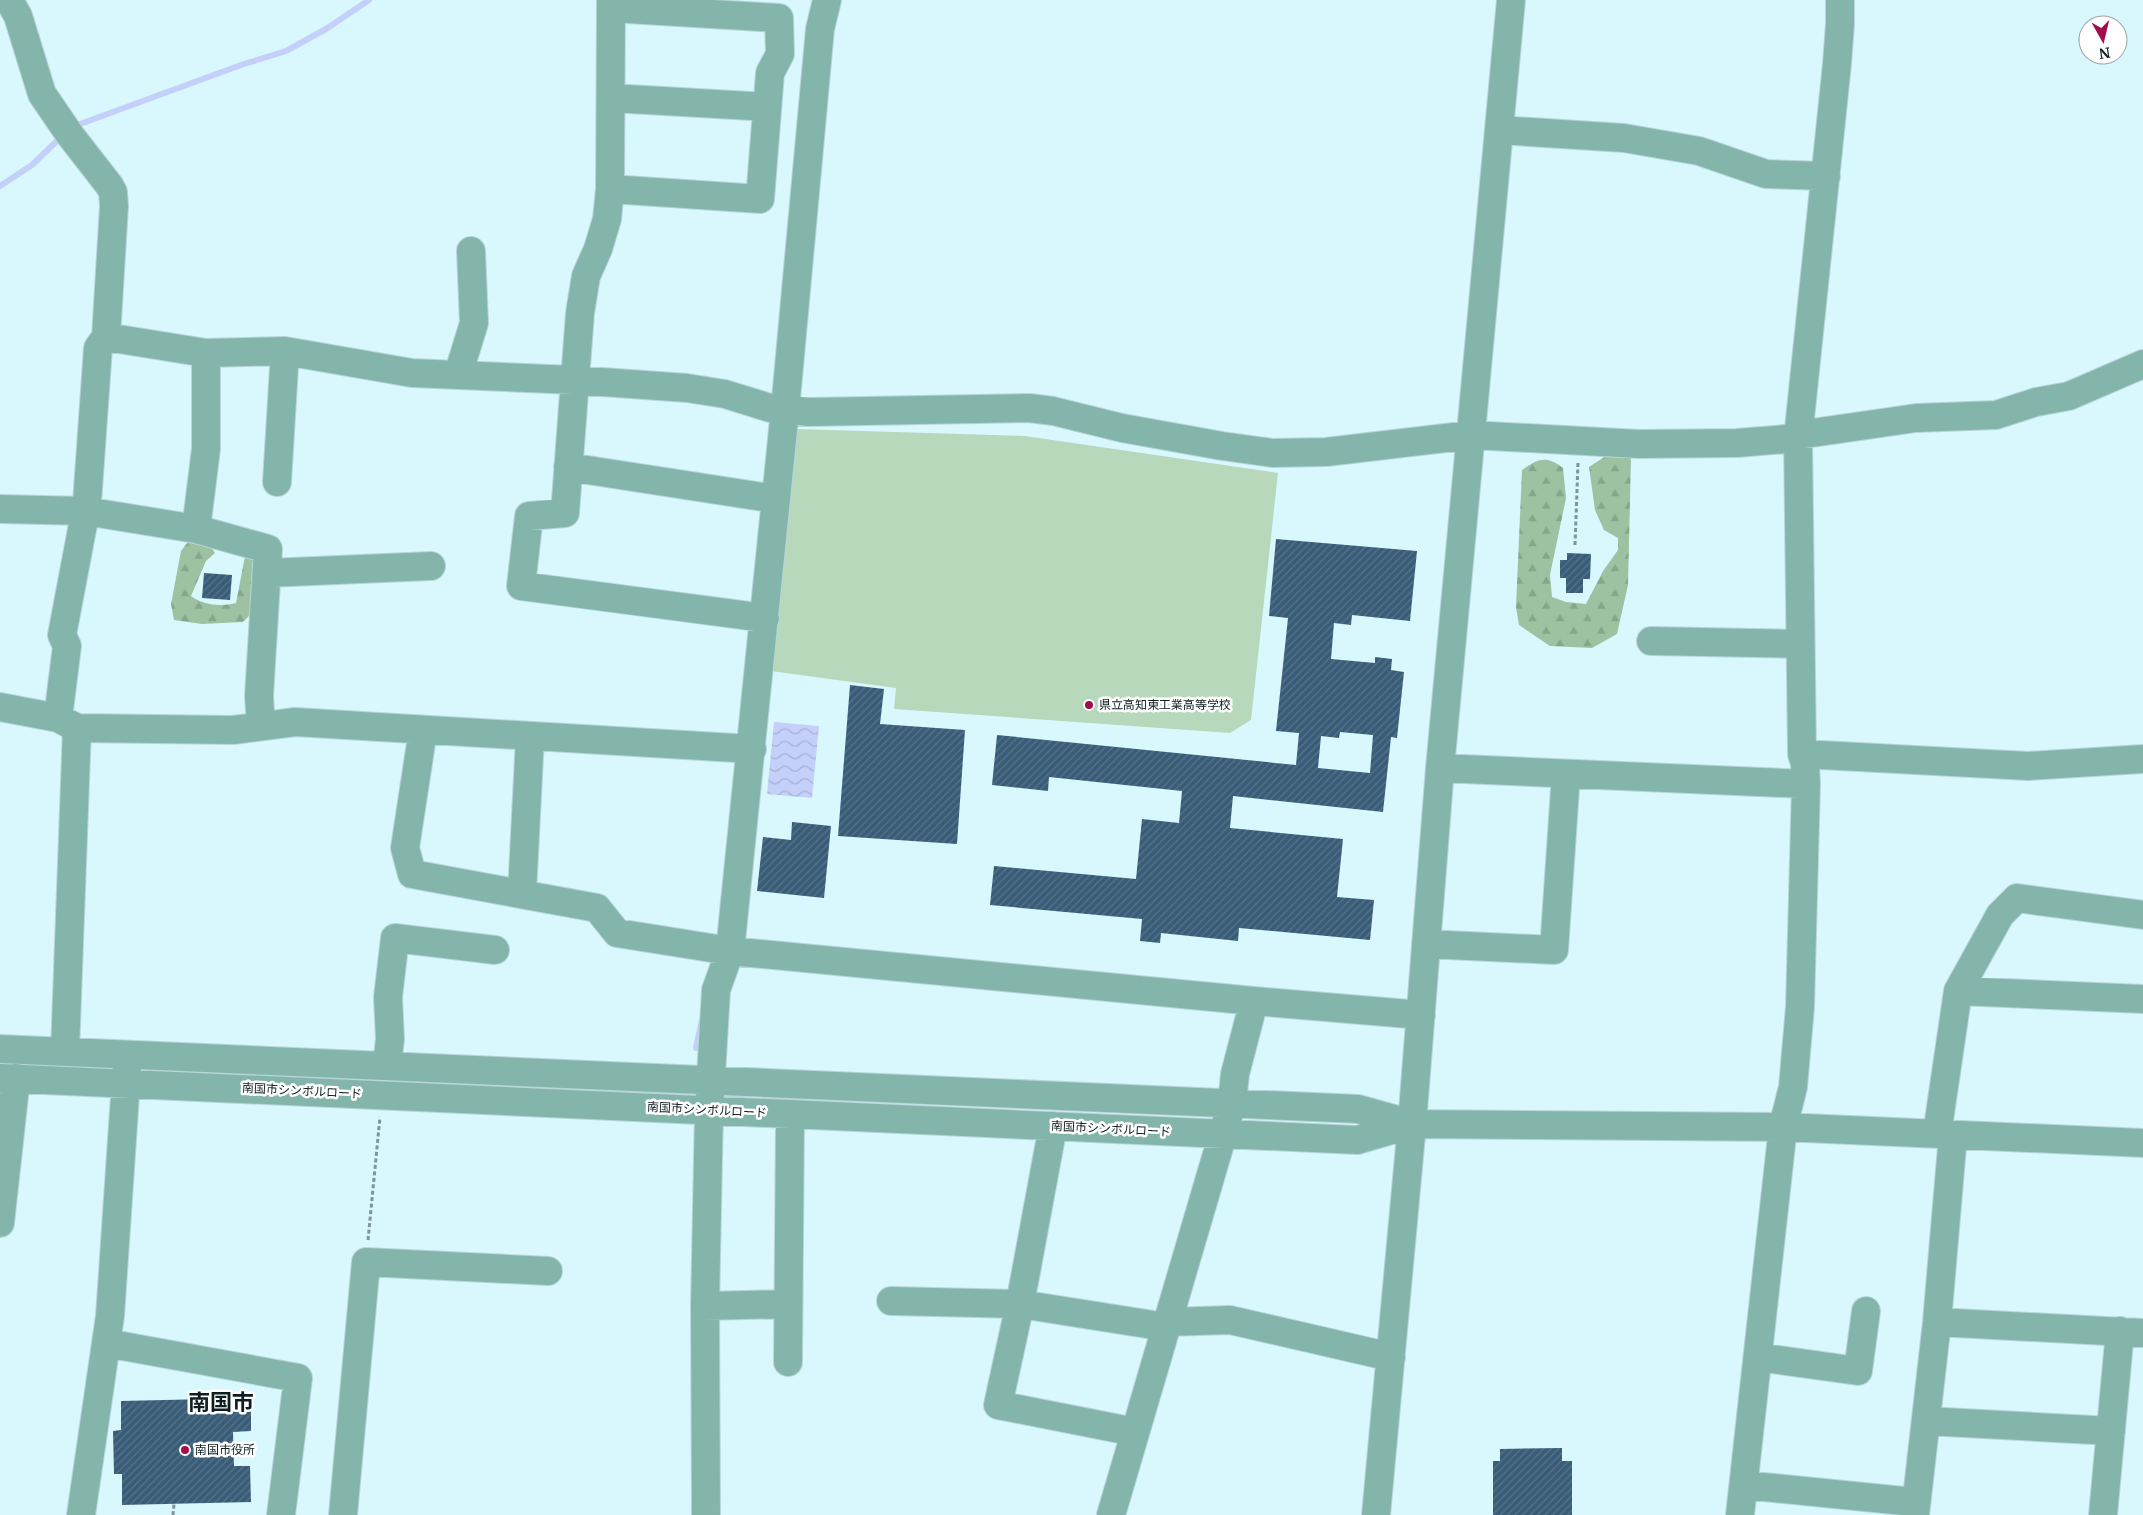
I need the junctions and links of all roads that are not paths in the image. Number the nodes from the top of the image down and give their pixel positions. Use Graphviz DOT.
graph roads {
  1 [pos="9,0"];
  2 [pos="827,0"];
  3 [pos="1511,0"];
  4 [pos="1840,0"];
  5 [pos="612,4"];
  6 [pos="611,98"];
  7 [pos="767,107"];
  8 [pos="1499,130"];
  9 [pos="1826,176"];
  10 [pos="610,189"];
  11 [pos="471,251"];
  12 [pos="106,337"];
  13 [pos="285,351"];
  14 [pos="206,353"];
  15 [pos="2143,364"];
  16 [pos="458,375"];
  17 [pos="574,380"];
  18 [pos="785,410"];
  19 [pos="1471,435"];
  20 [pos="1798,437"];
  21 [pos="568,466"];
  22 [pos="277,482"];
  23 [pos="776,499"];
  24 [pos="0,509"];
  25 [pos="85,511"];
  26 [pos="196,529"];
  27 [pos="432,566"];
  28 [pos="267,573"];
  29 [pos="765,618"];
  30 [pos="1651,641"];
  31 [pos="1800,644"];
  32 [pos="0,707"];
  33 [pos="68,723"];
  34 [pos="261,726"];
  35 [pos="423,730"];
  36 [pos="530,737"];
  37 [pos="752,749"];
  38 [pos="1802,754"];
  39 [pos="2143,759"];
  40 [pos="1440,768"];
  41 [pos="1566,774"];
  42 [pos="1806,784"];
  43 [pos="522,894"];
  44 [pos="2143,915"];
  45 [pos="1426,944"];
  46 [pos="495,950"];
  47 [pos="730,951"];
  48 [pos="1958,991"];
  49 [pos="2143,999"];
  50 [pos="1254,1001"];
  51 [pos="1421,1015"];
  52 [pos="0,1049"];
  53 [pos="65,1051"];
  54 [pos="127,1054"];
  55 [pos="387,1066"];
  56 [pos="8,1078"];
  57 [pos="710,1080"];
  58 [pos="125,1083"];
  59 [pos="1232,1103"];
  60 [pos="708,1110"];
  61 [pos="791,1114"];
  62 [pos="1412,1124"];
  63 [pos="1052,1126"];
  64 [pos="1783,1127"];
  65 [pos="1222,1134"];
  66 [pos="1945,1134"];
  67 [pos="2143,1143"];
  68 [pos="0,1223"];
  69 [pos="548,1271"];
  70 [pos="892,1301"];
  71 [pos="788,1304"];
  72 [pos="1020,1304"];
  73 [pos="705,1306"];
  74 [pos="1866,1311"];
  75 [pos="1937,1322"];
  76 [pos="1166,1325"];
  77 [pos="2131,1332"];
  78 [pos="106,1343"];
  79 [pos="1391,1357"];
  80 [pos="1758,1357"];
  81 [pos="788,1362"];
  82 [pos="1926,1421"];
  83 [pos="2111,1431"];
  84 [pos="1135,1432"];
  85 [pos="1744,1484"];
  86 [pos="1910,1508"];
  87 [pos="81,1515"];
  88 [pos="281,1515"];
  89 [pos="344,1515"];
  90 [pos="706,1515"];
  91 [pos="1110,1515"];
  92 [pos="1376,1515"];
  93 [pos="1740,1515"];
  94 [pos="2103,1515"];
  1 -- 12 [label="street"];
  2 -- 18 [label="street"];
  3 -- 8 [label="street"];
  4 -- 9 [label="street"];
  5 -- 6 [label="street"];
  5 -- 7 [label="street"];
  6 -- 7 [label="street"];
  6 -- 10 [label="street"];
  7 -- 10 [label="street"];
  8 -- 9 [label="street"];
  8 -- 19 [label="street"];
  9 -- 20 [label="street"];
  10 -- 17 [label="street"];
  11 -- 16 [label="street"];
  12 -- 14 [label="street"];
  12 -- 25 [label="street"];
  13 -- 14 [label="street"];
  13 -- 16 [label="street"];
  13 -- 22 [label="street"];
  14 -- 26 [label="street"];
  15 -- 20 [label="street"];
  16 -- 17 [label="street"];
  17 -- 18 [label="street"];
  17 -- 21 [label="street"];
  18 -- 19 [label="street"];
  18 -- 23 [label="street"];
  19 -- 20 [label="street"];
  19 -- 40 [label="street"];
  20 -- 31 [label="street"];
  21 -- 23 [label="street"];
  21 -- 29 [label="street"];
  23 -- 29 [label="street"];
  24 -- 25 [label="street"];
  25 -- 26 [label="street"];
  25 -- 33 [label="street"];
  26 -- 28 [label="street"];
  27 -- 28 [label="street"];
  28 -- 34 [label="street"];
  29 -- 37 [label="street"];
  30 -- 31 [label="street"];
  31 -- 38 [label="street"];
  32 -- 33 [label="street"];
  33 -- 34 [label="street"];
  33 -- 53 [label="street"];
  34 -- 35 [label="street"];
  35 -- 36 [label="street"];
  35 -- 43 [label="street"];
  36 -- 37 [label="street"];
  36 -- 43 [label="street"];
  37 -- 47 [label="street"];
  38 -- 39 [label="street"];
  38 -- 42 [label="street"];
  40 -- 41 [label="street"];
  40 -- 45 [label="street"];
  41 -- 42 [label="street"];
  41 -- 45 [label="street"];
  42 -- 64 [label="street"];
  43 -- 47 [label="street"];
  44 -- 48 [label="street"];
  45 -- 51 [label="street"];
  46 -- 55 [label="street"];
  47 -- 50 [label="street"];
  47 -- 57 [label="street"];
  48 -- 49 [label="street"];
  48 -- 66 [label="street"];
  50 -- 51 [label="street"];
  50 -- 59 [label="street"];
  51 -- 62 [label="street"];
  52 -- 53 [label="street"];
  53 -- 54 [label="street"];
  54 -- 55 [label="street"];
  54 -- 58 [label="street"];
  55 -- 57 [label="street"];
  56 -- 58 [label="street, 南国市シンボルロード"];
  56 -- 68 [label="street"];
  57 -- 59 [label="street"];
  57 -- 60 [label="street"];
  58 -- 60 [label="street, 南国市シンボルロード"];
  58 -- 78 [label="street"];
  59 -- 62 [label="street"];
  59 -- 65 [label="street"];
  60 -- 61 [label="street, 南国市シンボルロード"];
  60 -- 73 [label="street"];
  61 -- 63 [label="street, 南国市シンボルロード"];
  61 -- 71 [label="street"];
  62 -- 64 [label="street"];
  62 -- 65 [label="street, 南国市シンボルロード"];
  62 -- 79 [label="street"];
  63 -- 65 [label="street, 南国市シンボルロード"];
  63 -- 72 [label="street"];
  64 -- 66 [label="street"];
  64 -- 80 [label="street"];
  65 -- 76 [label="street"];
  66 -- 67 [label="street"];
  66 -- 75 [label="street"];
  69 -- 89 [label="street"];
  70 -- 72 [label="street"];
  71 -- 73 [label="street"];
  71 -- 81 [label="street"];
  72 -- 76 [label="street"];
  72 -- 84 [label="street"];
  73 -- 90 [label="street"];
  74 -- 80 [label="street"];
  75 -- 77 [label="street"];
  75 -- 82 [label="street"];
  76 -- 79 [label="street"];
  76 -- 84 [label="street"];
  77 -- 83 [label="street"];
  78 -- 87 [label="street"];
  78 -- 88 [label="street"];
  79 -- 92 [label="street"];
  80 -- 85 [label="street"];
  82 -- 83 [label="street"];
  82 -- 86 [label="street"];
  83 -- 94 [label="street"];
  84 -- 91 [label="street"];
  85 -- 86 [label="street"];
  85 -- 93 [label="street"];
}
